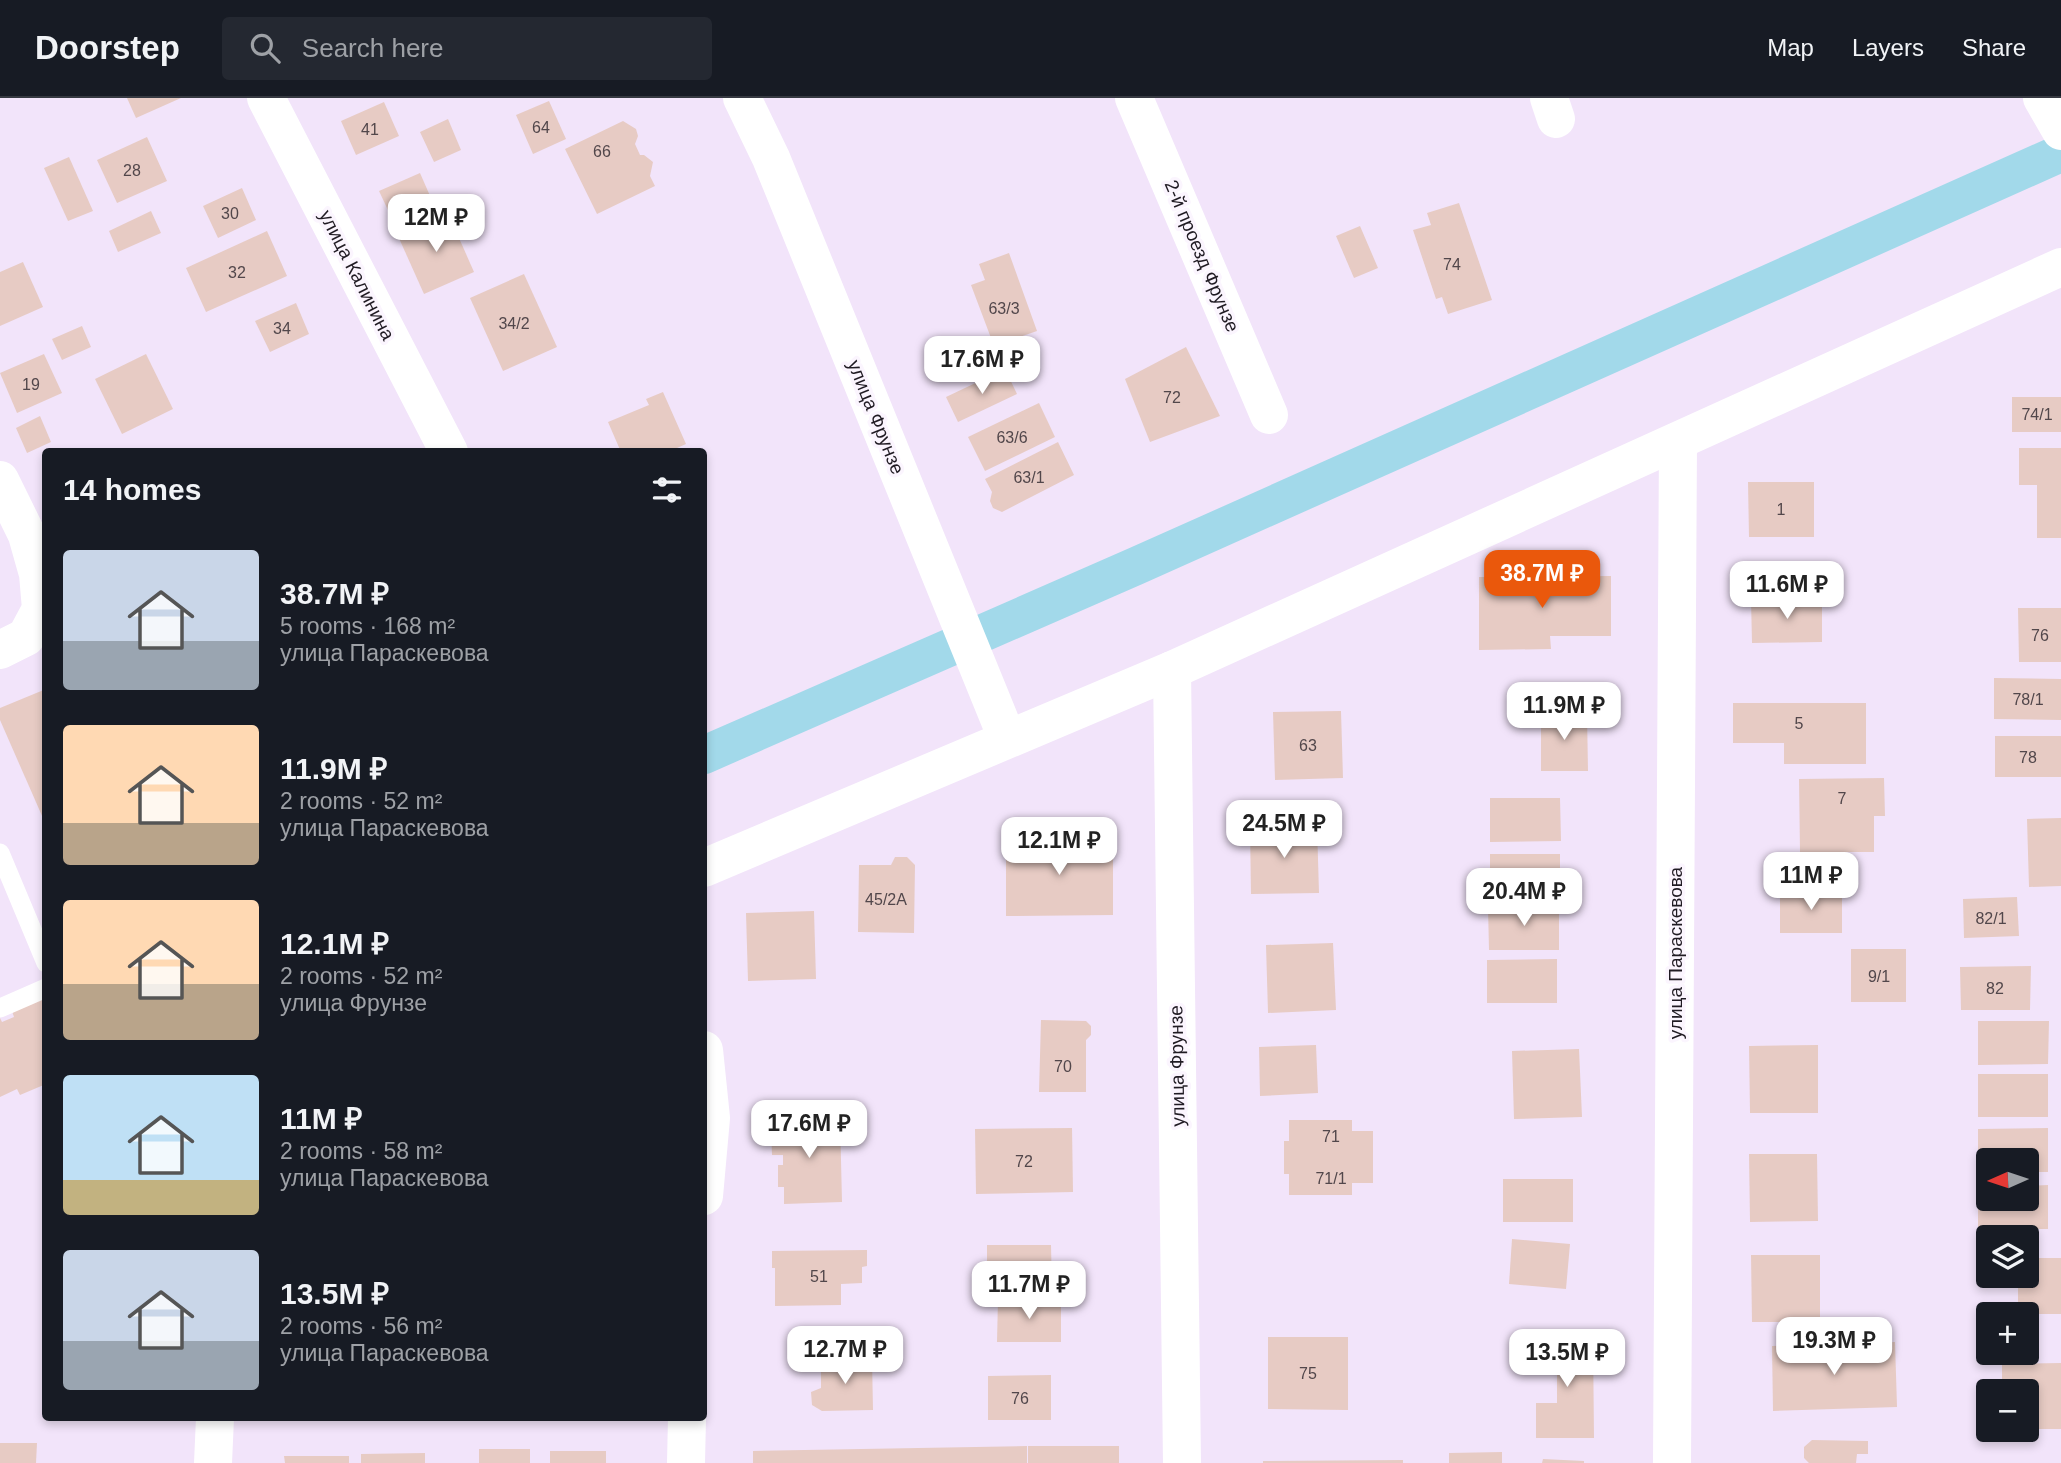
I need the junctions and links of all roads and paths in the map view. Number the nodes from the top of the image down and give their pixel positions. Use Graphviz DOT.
graph roads {
  1 [pos="266,98"];
  2 [pos="742,98"];
  3 [pos="1134,98"];
  4 [pos="2042,98"];
  5 [pos="2061,131"];
  6 [pos="2061,267"];
  7 [pos="1269,415"];
  8 [pos="1678,442"];
  9 [pos="447,448"];
  10 [pos="0,480"];
  11 [pos="42,604"];
  12 [pos="42,613"];
  13 [pos="0,650"];
  14 [pos="1172,670"];
  15 [pos="1007,738"];
  16 [pos="0,853"];
  17 [pos="707,867"];
  18 [pos="42,953"];
  19 [pos="42,990"];
  20 [pos="0,1007"];
  21 [pos="707,1079"];
  22 [pos="707,1163"];
  23 [pos="215,1421"];
  24 [pos="687,1421"];
  25 [pos="213,1463"];
  26 [pos="686,1463"];
  27 [pos="1182,1463"];
  28 [pos="1672,1463"];
  1 -- 9 [label="street, улица Калинина"];
  2 -- 15 [label="street, улица Фрунзе"];
  3 -- 7 [label="street, 2-й проезд Фрунзе"];
  4 -- 5 [label="street"];
  6 -- 8 [label="street"];
  8 -- 14 [label="street"];
  8 -- 28 [label="street, улица Параскевова"];
  10 -- 11 [label="street"];
  12 -- 13 [label="street"];
  14 -- 15 [label="street"];
  14 -- 27 [label="street, улица Фрунзе"];
  15 -- 17 [label="street"];
  16 -- 18 [label="lane"];
  19 -- 20 [label="lane"];
  21 -- 22 [label="street"];
  23 -- 25 [label="street"];
  24 -- 26 [label="street"];
}
